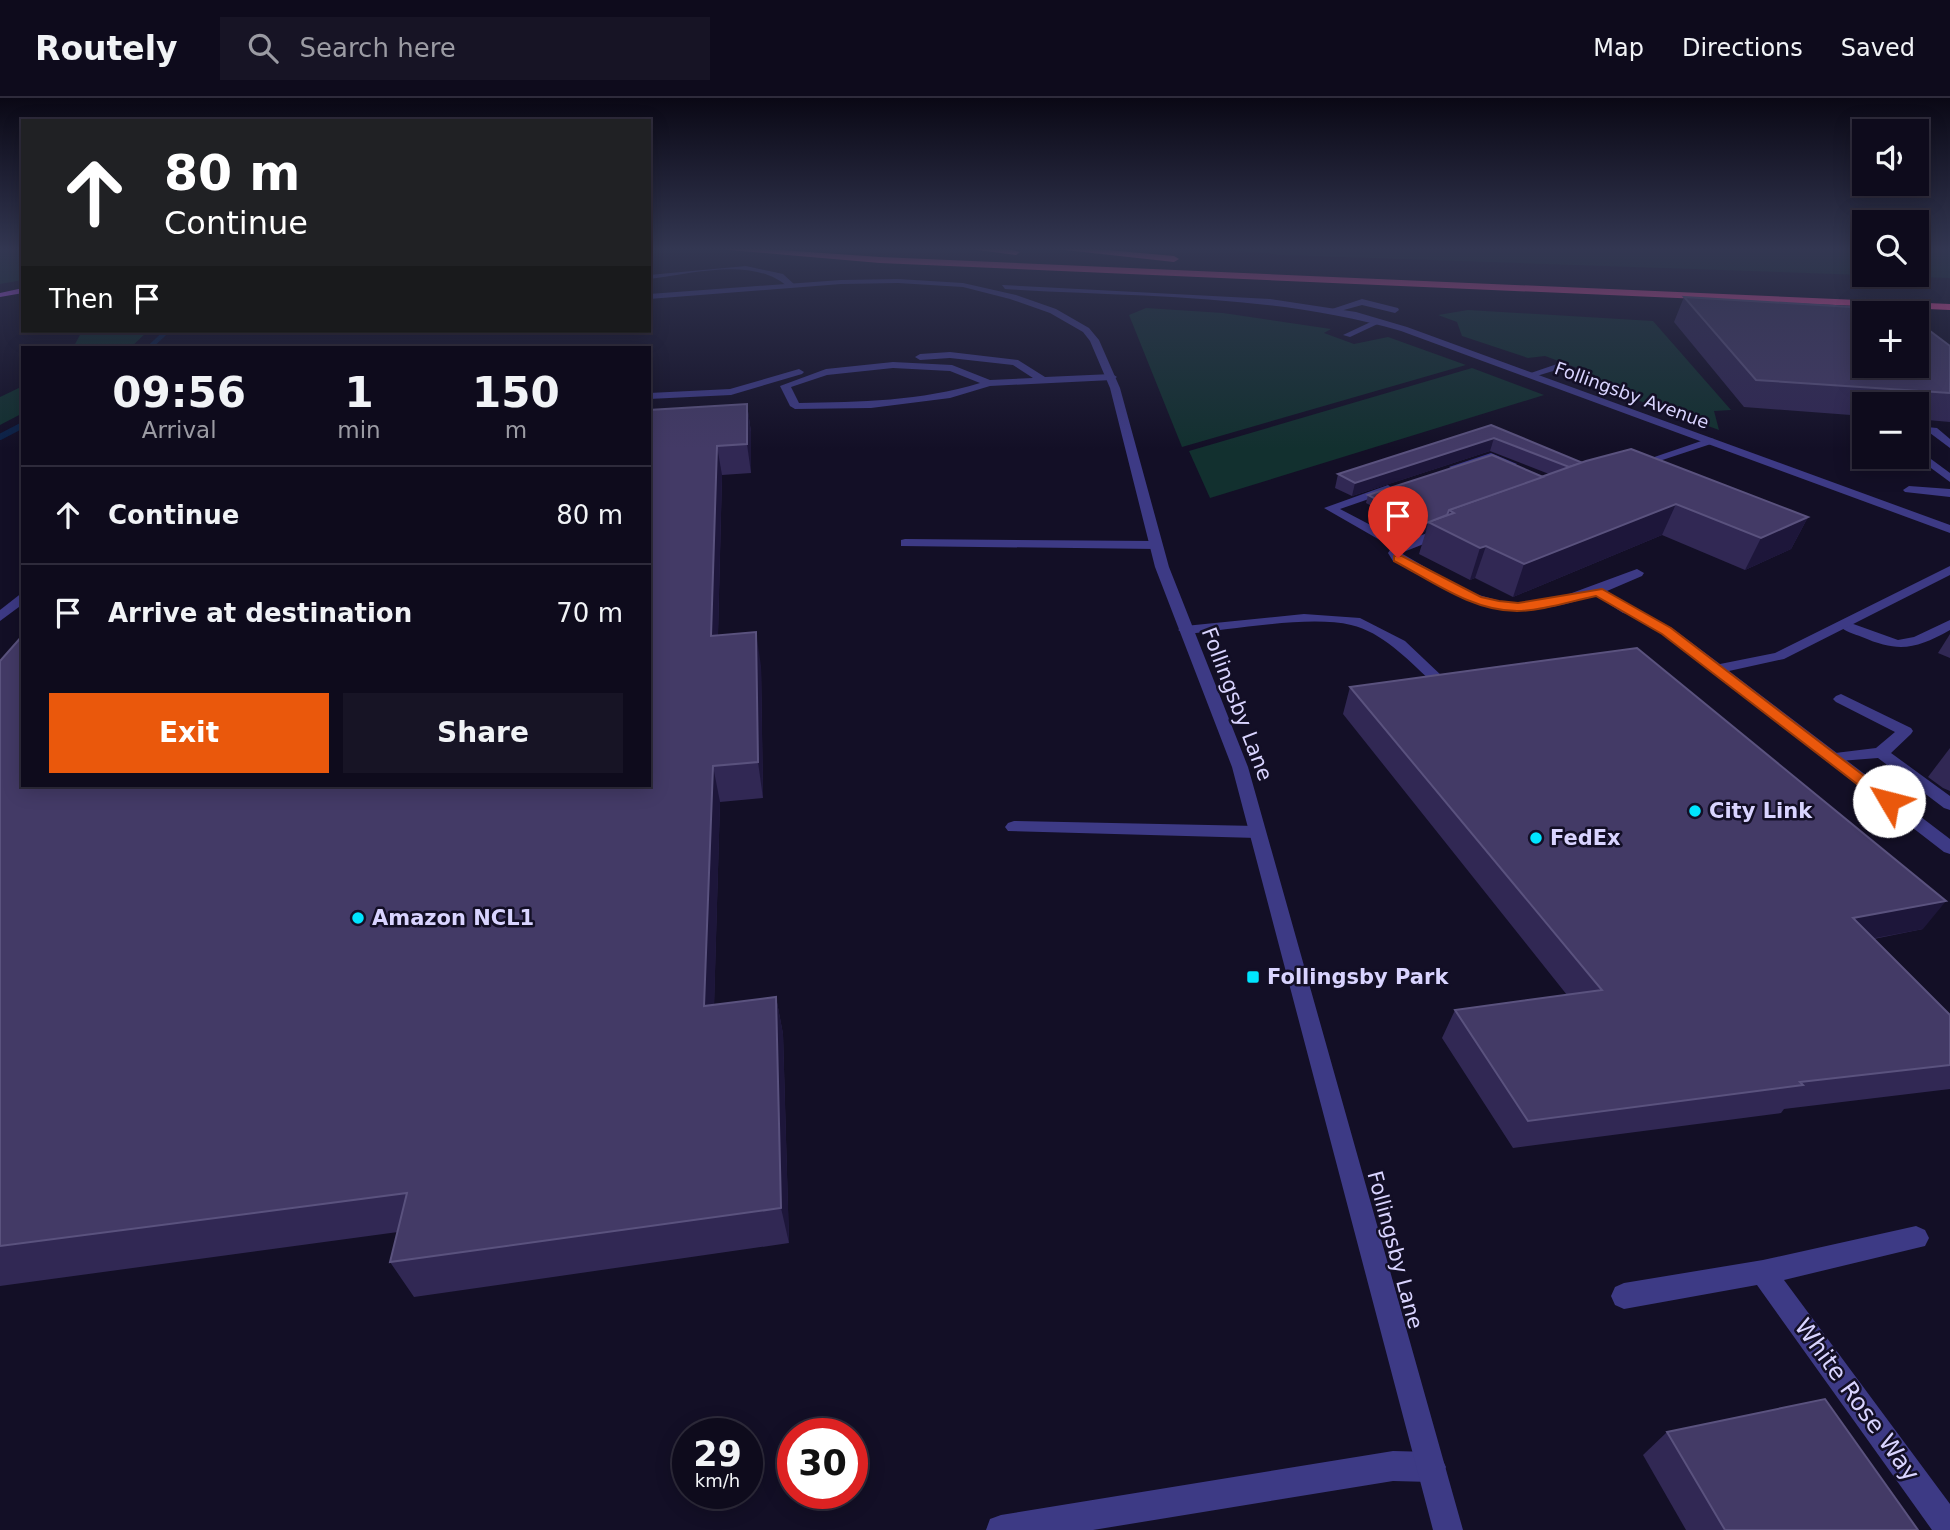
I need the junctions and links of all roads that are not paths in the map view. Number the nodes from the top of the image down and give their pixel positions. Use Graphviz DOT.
graph roads {
  1 [pos="1059,315"];
  2 [pos="1354,315"];
  3 [pos="1380,321"];
  4 [pos="1347,335"];
  5 [pos="1560,366"];
  6 [pos="1530,375"];
  7 [pos="1112,377"];
  8 [pos="1041,379"];
  9 [pos="989,383"];
  10 [pos="651,396"];
  11 [pos="1929,430"];
  12 [pos="1710,441"];
  13 [pos="1950,445"];
  14 [pos="1929,462"];
  15 [pos="1518,467"];
  16 [pos="1624,469"];
  17 [pos="1441,472"];
  18 [pos="1950,479"];
  19 [pos="1404,484"];
  20 [pos="1909,490"];
  21 [pos="1950,493"];
  22 [pos="1452,529"];
  23 [pos="1950,529"];
  24 [pos="905,543"];
  25 [pos="1156,545"];
  26 [pos="1402,547"];
  27 [pos="1950,570"];
  28 [pos="1637,573"];
  29 [pos="1598,592"];
  30 [pos="21,598"];
  31 [pos="0,617"];
  32 [pos="1950,624"];
  33 [pos="1845,625"];
  34 [pos="1185,631"];
  35 [pos="1718,669"];
  36 [pos="1435,677"];
  37 [pos="1841,699"];
  38 [pos="1881,753"];
  39 [pos="1833,758"];
  40 [pos="1950,804"];
  41 [pos="1014,827"];
  42 [pos="1257,832"];
  43 [pos="1950,848"];
  44 [pos="1916,1238"];
  45 [pos="1763,1272"];
  46 [pos="1623,1296"];
  47 [pos="1431,1467"];
  48 [pos="1950,1529"];
  49 [pos="1001,1530"];
  50 [pos="1448,1530"];
  1 -- 7 [label="street, Follingsby Lane"];
  2 -- 3 [label="street, Follingsby Avenue"];
  3 -- 4 [label="street"];
  3 -- 6 [label="street, Follingsby Avenue"];
  5 -- 6 [label="street"];
  6 -- 12 [label="street, Follingsby Avenue"];
  7 -- 8 [label="street"];
  7 -- 25 [label="street, Follingsby Lane"];
  8 -- 9 [label="street"];
  8 -- 10 [label="street"];
  9 -- 9 [label="street"];
  11 -- 13 [label="street"];
  12 -- 16 [label="street"];
  12 -- 23 [label="street, Follingsby Avenue"];
  14 -- 18 [label="street"];
  15 -- 17 [label="street"];
  19 -- 26 [label="street"];
  20 -- 21 [label="street"];
  22 -- 26 [label="street"];
  24 -- 25 [label="street"];
  25 -- 34 [label="street, Follingsby Lane"];
  26 -- 29 [label="street"];
  27 -- 33 [label="street"];
  28 -- 29 [label="street"];
  29 -- 35 [label="street"];
  30 -- 31 [label="street"];
  32 -- 33 [label="street"];
  33 -- 35 [label="street"];
  34 -- 36 [label="street"];
  34 -- 42 [label="street, Follingsby Lane"];
  35 -- 39 [label="street"];
  37 -- 38 [label="street"];
  38 -- 39 [label="street"];
  38 -- 40 [label="street"];
  39 -- 43 [label="street"];
  41 -- 42 [label="street"];
  42 -- 47 [label="street, Follingsby Lane"];
  44 -- 45 [label="street"];
  45 -- 46 [label="street"];
  45 -- 48 [label="street, White Rose Way"];
  47 -- 49 [label="street"];
  47 -- 50 [label="street, Follingsby Lane"];
}
